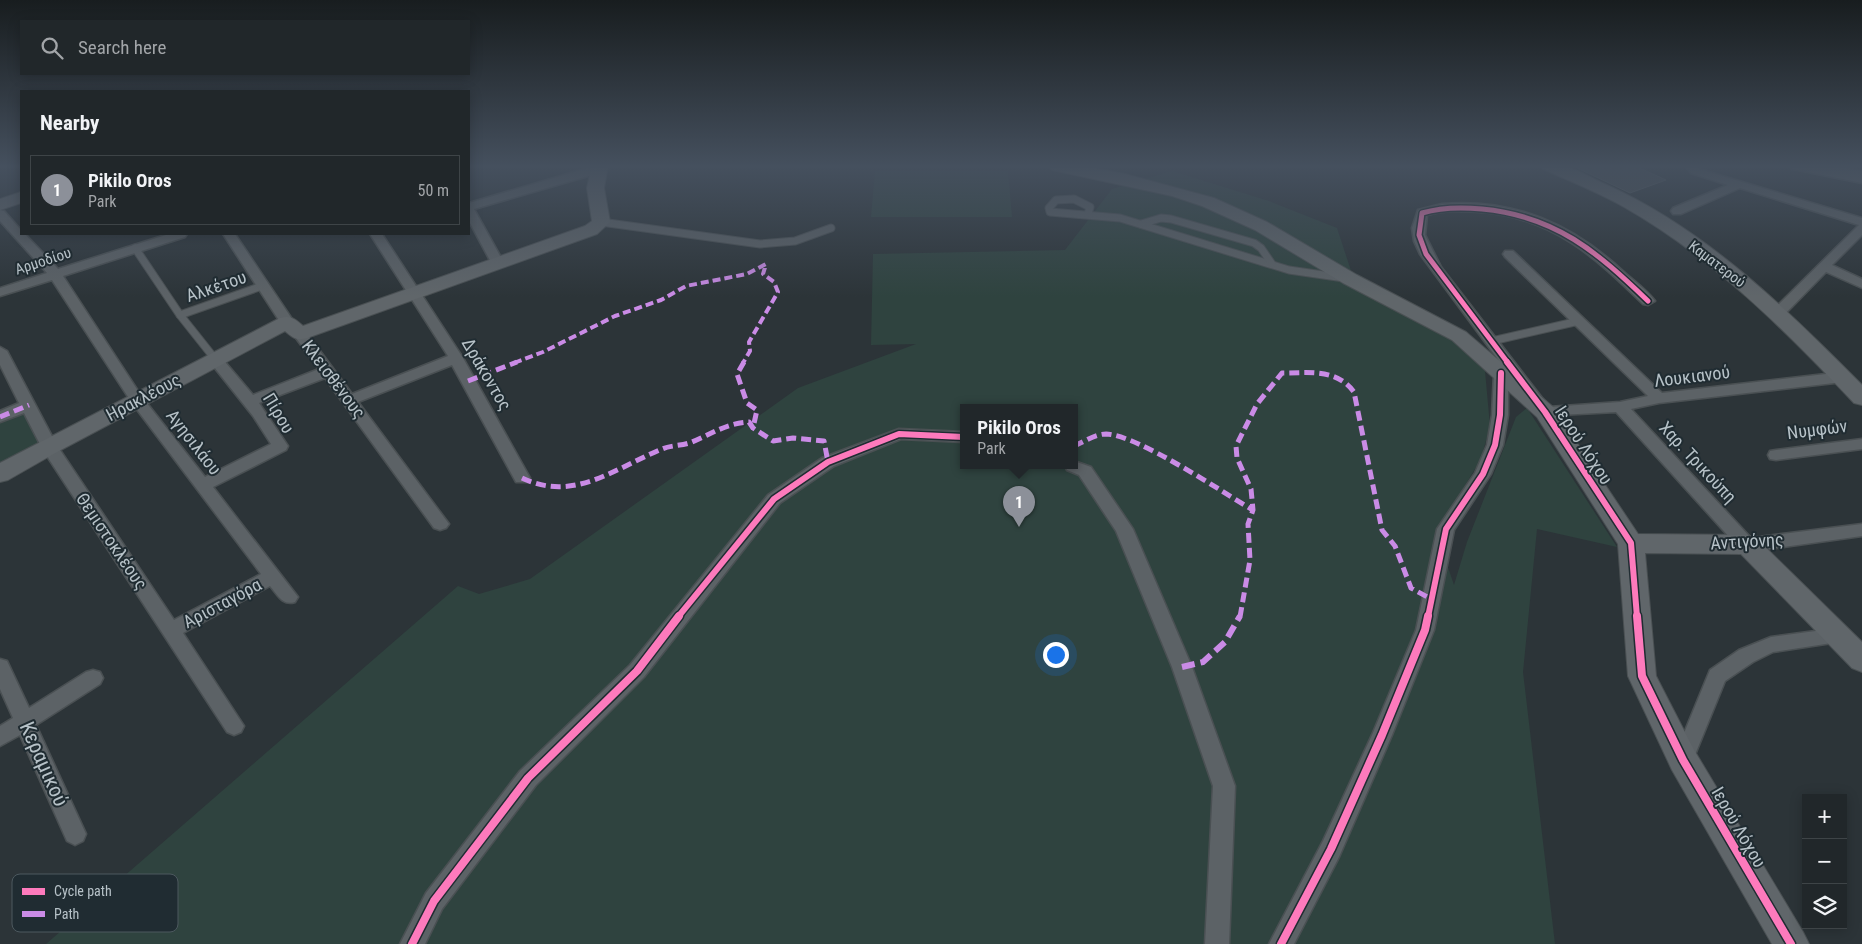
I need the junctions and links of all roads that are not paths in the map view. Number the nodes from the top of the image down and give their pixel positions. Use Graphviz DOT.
graph roads {
  1 [pos="595,209"];
  2 [pos="1049,209"];
  3 [pos="1089,209"];
  4 [pos="1223,209"];
  5 [pos="1434,209"];
  6 [pos="1499,209"];
  7 [pos="1639,209"];
  8 [pos="1681,209"];
  9 [pos="1819,209"];
  10 [pos="1676,211"];
  11 [pos="470,212"];
  12 [pos="0,214"];
  13 [pos="1088,214"];
  14 [pos="1862,222"];
  15 [pos="1140,224"];
  16 [pos="596,226"];
  17 [pos="831,228"];
  18 [pos="1862,228"];
  19 [pos="178,235"];
  20 [pos="230,235"];
  21 [pos="377,235"];
  22 [pos="136,248"];
  23 [pos="1508,254"];
  24 [pos="498,263"];
  25 [pos="1272,264"];
  26 [pos="1825,268"];
  27 [pos="55,274"];
  28 [pos="1350,278"];
  29 [pos="1862,284"];
  30 [pos="262,286"];
  31 [pos="0,292"];
  32 [pos="414,292"];
  33 [pos="1648,300"];
  34 [pos="1777,314"];
  35 [pos="180,315"];
  36 [pos="1579,321"];
  37 [pos="294,328"];
  38 [pos="1492,341"];
  39 [pos="0,350"];
  40 [pos="456,358"];
  41 [pos="215,359"];
  42 [pos="328,371"];
  43 [pos="1501,372"];
  44 [pos="1843,377"];
  45 [pos="1659,398"];
  46 [pos="1862,398"];
  47 [pos="137,400"];
  48 [pos="350,400"];
  49 [pos="249,402"];
  50 [pos="29,405"];
  51 [pos="1620,407"];
  52 [pos="1545,412"];
  53 [pos="0,417"];
  54 [pos="960,437"];
  55 [pos="1862,444"];
  56 [pos="49,446"];
  57 [pos="1776,454"];
  58 [pos="1078,468"];
  59 [pos="0,474"];
  60 [pos="522,478"];
  61 [pos="204,484"];
  62 [pos="440,524"];
  63 [pos="1862,530"];
  64 [pos="1631,543"];
  65 [pos="1747,544"];
  66 [pos="273,576"];
  67 [pos="289,597"];
  68 [pos="171,630"];
  69 [pos="1838,636"];
  70 [pos="1862,660"];
  71 [pos="0,667"];
  72 [pos="93,678"];
  73 [pos="25,722"];
  74 [pos="234,726"];
  75 [pos="0,737"];
  76 [pos="1683,760"];
  77 [pos="75,834"];
  78 [pos="412,944"];
  79 [pos="1217,944"];
  80 [pos="1281,944"];
  81 [pos="1790,944"];
  1 -- 16 [label="street"];
  2 -- 13 [label="lane"];
  3 -- 13 [label="lane"];
  4 -- 28 [label="street"];
  5 -- 38 [label="street, Ιερού Λόχου"];
  6 -- 33 [label="street, Ιερού Λόχου"];
  7 -- 34 [label="street, Καματερού"];
  8 -- 10 [label="street"];
  9 -- 14 [label="street"];
  11 -- 24 [label="street"];
  12 -- 27 [label="street, Αγησιλάου"];
  13 -- 15 [label="lane"];
  15 -- 25 [label="lane"];
  15 -- 25 [label="lane"];
  16 -- 17 [label="lane"];
  16 -- 24 [label="street, Ηρακλέους"];
  18 -- 26 [label="street"];
  19 -- 22 [label="street, Αρμοδίου"];
  20 -- 30 [label="street, Κλεισθένους"];
  21 -- 32 [label="street, Δράκοντος"];
  22 -- 27 [label="street, Αρμοδίου"];
  22 -- 35 [label="lane"];
  23 -- 36 [label="street"];
  24 -- 32 [label="street, Ηρακλέους"];
  25 -- 28 [label="lane"];
  26 -- 29 [label="street"];
  26 -- 34 [label="street"];
  27 -- 31 [label="street, Αρμοδίου"];
  27 -- 47 [label="street, Αγησιλάου"];
  28 -- 43 [label="street"];
  30 -- 35 [label="lane, Αλκέτου"];
  30 -- 37 [label="street, Κλεισθένους"];
  32 -- 37 [label="street, Ηρακλέους"];
  32 -- 40 [label="street, Δράκοντος"];
  34 -- 44 [label="street, Καματερού"];
  35 -- 41 [label="lane"];
  36 -- 38 [label="lane"];
  36 -- 45 [label="street"];
  37 -- 41 [label="street, Ηρακλέους"];
  37 -- 42 [label="street, Κλεισθένους"];
  38 -- 52 [label="street, Ιερού Λόχου"];
  39 -- 50 [label="street, Θεμιστοκλέους"];
  40 -- 48 [label="street"];
  40 -- 60 [label="street, Δράκοντος"];
  41 -- 47 [label="street, Ηρακλέους"];
  41 -- 49 [label="street, Πίρου"];
  42 -- 48 [label="street, Κλεισθένους"];
  42 -- 49 [label="street"];
  43 -- 52 [label="street"];
  43 -- 80 [label="street"];
  44 -- 45 [label="street, Λουκιανού"];
  44 -- 46 [label="street, Καματερού"];
  45 -- 51 [label="street, Λουκιανού"];
  47 -- 56 [label="street, Ηρακλέους"];
  47 -- 61 [label="street, Αγησιλάου"];
  48 -- 62 [label="street, Κλεισθένους"];
  49 -- 61 [label="street, Πίρου"];
  50 -- 53 [label="street"];
  50 -- 56 [label="street, Θεμιστοκλέους"];
  51 -- 52 [label="street, Λουκιανού"];
  51 -- 65 [label="street, Χαρ. Τρικούπη"];
  52 -- 64 [label="street, Ιερού Λόχου"];
  54 -- 78 [label="street"];
  55 -- 57 [label="street, Νυμφών"];
  56 -- 59 [label="street, Ηρακλέους"];
  56 -- 68 [label="street, Θεμιστοκλέους"];
  58 -- 79 [label="street"];
  61 -- 66 [label="street, Αγησιλάου"];
  63 -- 65 [label="street, Αντιγόνης"];
  64 -- 65 [label="street, Αντιγόνης"];
  64 -- 76 [label="street, Ιερού Λόχου"];
  65 -- 69 [label="street"];
  66 -- 67 [label="street, Αγησιλάου"];
  66 -- 68 [label="street, Αρισταγόρα"];
  68 -- 74 [label="street, Θεμιστοκλέους"];
  69 -- 70 [label="street"];
  69 -- 76 [label="street"];
  71 -- 73 [label="street, Κεραμικού"];
  72 -- 73 [label="street"];
  73 -- 75 [label="street"];
  73 -- 77 [label="street, Κεραμικού"];
  76 -- 81 [label="street, Ιερού Λόχου"];
}
